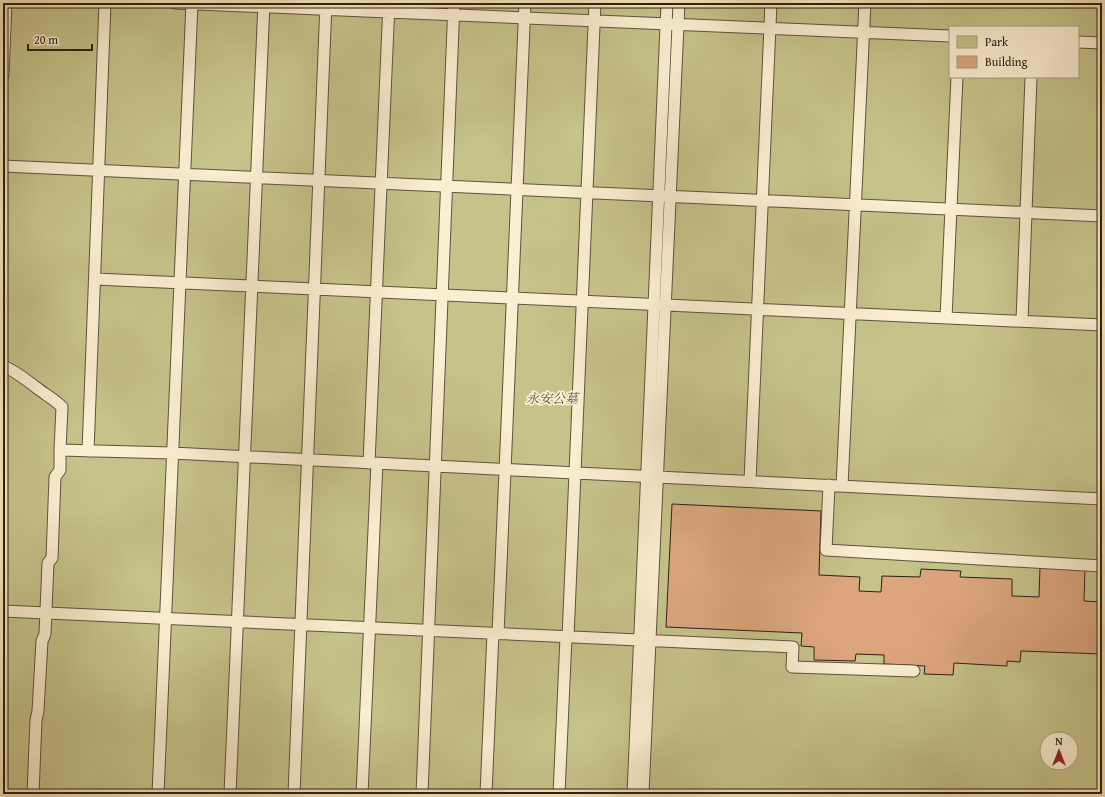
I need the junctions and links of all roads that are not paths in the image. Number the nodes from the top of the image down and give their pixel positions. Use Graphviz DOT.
graph roads {
  1 [pos="6,3"];
  2 [pos="105,3"];
  3 [pos="176,3"];
  4 [pos="192,3"];
  5 [pos="454,3"];
  6 [pos="525,3"];
  7 [pos="595,3"];
  8 [pos="667,3"];
  9 [pos="679,3"];
  10 [pos="771,3"];
  11 [pos="865,3"];
  12 [pos="263,5"];
  13 [pos="326,6"];
  14 [pos="388,7"];
  15 [pos="454,14"];
  16 [pos="524,17"];
  17 [pos="594,21"];
  18 [pos="672,24"];
  19 [pos="770,28"];
  20 [pos="863,32"];
  21 [pos="949,36"];
  22 [pos="1079,42"];
  23 [pos="1102,43"];
  24 [pos="3,75"];
  25 [pos="957,78"];
  26 [pos="1031,78"];
  27 [pos="3,166"];
  28 [pos="99,171"];
  29 [pos="184,175"];
  30 [pos="256,178"];
  31 [pos="319,180"];
  32 [pos="381,183"];
  33 [pos="447,186"];
  34 [pos="517,189"];
  35 [pos="587,193"];
  36 [pos="665,196"];
  37 [pos="762,200"];
  38 [pos="855,205"];
  39 [pos="951,209"];
  40 [pos="1026,212"];
  41 [pos="1102,216"];
  42 [pos="95,279"];
  43 [pos="180,284"];
  44 [pos="251,287"];
  45 [pos="314,290"];
  46 [pos="376,292"];
  47 [pos="442,295"];
  48 [pos="512,298"];
  49 [pos="583,302"];
  50 [pos="660,305"];
  51 [pos="758,309"];
  52 [pos="850,313"];
  53 [pos="946,318"];
  54 [pos="1022,321"];
  55 [pos="1102,325"];
  56 [pos="3,366"];
  57 [pos="60,450"];
  58 [pos="88,451"];
  59 [pos="172,453"];
  60 [pos="244,457"];
  61 [pos="308,460"];
  62 [pos="373,463"];
  63 [pos="435,466"];
  64 [pos="505,470"];
  65 [pos="575,473"];
  66 [pos="652,477"];
  67 [pos="750,482"];
  68 [pos="829,485"];
  69 [pos="842,486"];
  70 [pos="1102,499"];
  71 [pos="1102,566"];
  72 [pos="3,611"];
  73 [pos="46,613"];
  74 [pos="166,618"];
  75 [pos="237,622"];
  76 [pos="301,624"];
  77 [pos="369,628"];
  78 [pos="428,631"];
  79 [pos="495,634"];
  80 [pos="568,637"];
  81 [pos="645,641"];
  82 [pos="914,671"];
  83 [pos="33,794"];
  84 [pos="158,794"];
  85 [pos="230,794"];
  86 [pos="294,794"];
  87 [pos="362,794"];
  88 [pos="422,794"];
  89 [pos="486,794"];
  90 [pos="559,794"];
  91 [pos="565,794"];
  92 [pos="634,794"];
  93 [pos="643,794"];
  1 -- 24 [label="lane"];
  2 -- 28 [label="lane"];
  3 -- 4 [label="lane"];
  4 -- 12 [label="lane"];
  4 -- 29 [label="lane"];
  5 -- 15 [label="lane"];
  6 -- 16 [label="lane"];
  7 -- 17 [label="lane"];
  8 -- 18 [label="lane"];
  9 -- 18 [label="lane"];
  10 -- 19 [label="lane"];
  11 -- 20 [label="lane"];
  12 -- 13 [label="lane"];
  12 -- 30 [label="lane"];
  13 -- 14 [label="lane"];
  13 -- 31 [label="lane"];
  14 -- 15 [label="lane"];
  14 -- 32 [label="lane"];
  15 -- 16 [label="lane"];
  15 -- 33 [label="lane"];
  16 -- 17 [label="lane"];
  16 -- 34 [label="lane"];
  17 -- 18 [label="lane"];
  17 -- 35 [label="lane"];
  18 -- 19 [label="lane"];
  18 -- 36 [label="lane"];
  19 -- 20 [label="lane"];
  19 -- 37 [label="lane"];
  20 -- 21 [label="lane"];
  20 -- 38 [label="lane"];
  22 -- 23 [label="lane"];
  25 -- 39 [label="lane"];
  26 -- 40 [label="lane"];
  27 -- 28 [label="lane"];
  28 -- 29 [label="lane"];
  28 -- 42 [label="lane"];
  29 -- 30 [label="lane"];
  29 -- 43 [label="lane"];
  30 -- 31 [label="lane"];
  30 -- 44 [label="lane"];
  31 -- 32 [label="lane"];
  31 -- 45 [label="lane"];
  32 -- 33 [label="lane"];
  32 -- 46 [label="lane"];
  33 -- 34 [label="lane"];
  33 -- 47 [label="lane"];
  34 -- 35 [label="lane"];
  34 -- 48 [label="lane"];
  35 -- 36 [label="lane"];
  35 -- 49 [label="lane"];
  36 -- 37 [label="lane"];
  36 -- 50 [label="lane"];
  37 -- 38 [label="lane"];
  37 -- 51 [label="lane"];
  38 -- 39 [label="lane"];
  38 -- 52 [label="lane"];
  39 -- 40 [label="lane"];
  39 -- 53 [label="lane"];
  40 -- 41 [label="lane"];
  40 -- 54 [label="lane"];
  42 -- 43 [label="lane"];
  42 -- 58 [label="lane"];
  43 -- 44 [label="lane"];
  43 -- 59 [label="lane"];
  44 -- 45 [label="lane"];
  44 -- 60 [label="lane"];
  45 -- 46 [label="lane"];
  45 -- 61 [label="lane"];
  46 -- 47 [label="lane"];
  46 -- 62 [label="lane"];
  47 -- 48 [label="lane"];
  47 -- 63 [label="lane"];
  48 -- 49 [label="lane"];
  48 -- 64 [label="lane"];
  49 -- 50 [label="lane"];
  49 -- 65 [label="lane"];
  50 -- 51 [label="lane"];
  50 -- 66 [label="lane"];
  51 -- 52 [label="lane"];
  51 -- 67 [label="lane"];
  52 -- 53 [label="lane"];
  52 -- 69 [label="lane"];
  53 -- 54 [label="lane"];
  54 -- 55 [label="lane"];
  56 -- 57 [label="lane"];
  57 -- 58 [label="lane"];
  57 -- 73 [label="lane"];
  58 -- 59 [label="lane"];
  59 -- 60 [label="lane"];
  59 -- 74 [label="lane"];
  60 -- 61 [label="lane"];
  60 -- 75 [label="lane"];
  61 -- 62 [label="lane"];
  61 -- 76 [label="lane"];
  62 -- 63 [label="lane"];
  62 -- 77 [label="lane"];
  63 -- 64 [label="lane"];
  63 -- 78 [label="lane"];
  64 -- 65 [label="lane"];
  64 -- 79 [label="lane"];
  65 -- 66 [label="lane"];
  65 -- 80 [label="lane"];
  66 -- 67 [label="lane"];
  66 -- 81 [label="lane"];
  67 -- 68 [label="lane"];
  68 -- 69 [label="lane"];
  68 -- 71 [label="lane"];
  69 -- 70 [label="lane"];
  72 -- 73 [label="lane"];
  73 -- 74 [label="lane"];
  73 -- 83 [label="lane"];
  74 -- 75 [label="lane"];
  74 -- 84 [label="lane"];
  75 -- 76 [label="lane"];
  75 -- 85 [label="lane"];
  76 -- 77 [label="lane"];
  76 -- 86 [label="lane"];
  77 -- 78 [label="lane"];
  77 -- 87 [label="lane"];
  78 -- 79 [label="lane"];
  78 -- 88 [label="lane"];
  79 -- 80 [label="lane"];
  79 -- 89 [label="lane"];
  80 -- 81 [label="lane"];
  80 -- 90 [label="lane"];
  80 -- 91 [label="lane"];
  81 -- 82 [label="lane"];
  81 -- 92 [label="lane"];
  81 -- 93 [label="lane"];
}
